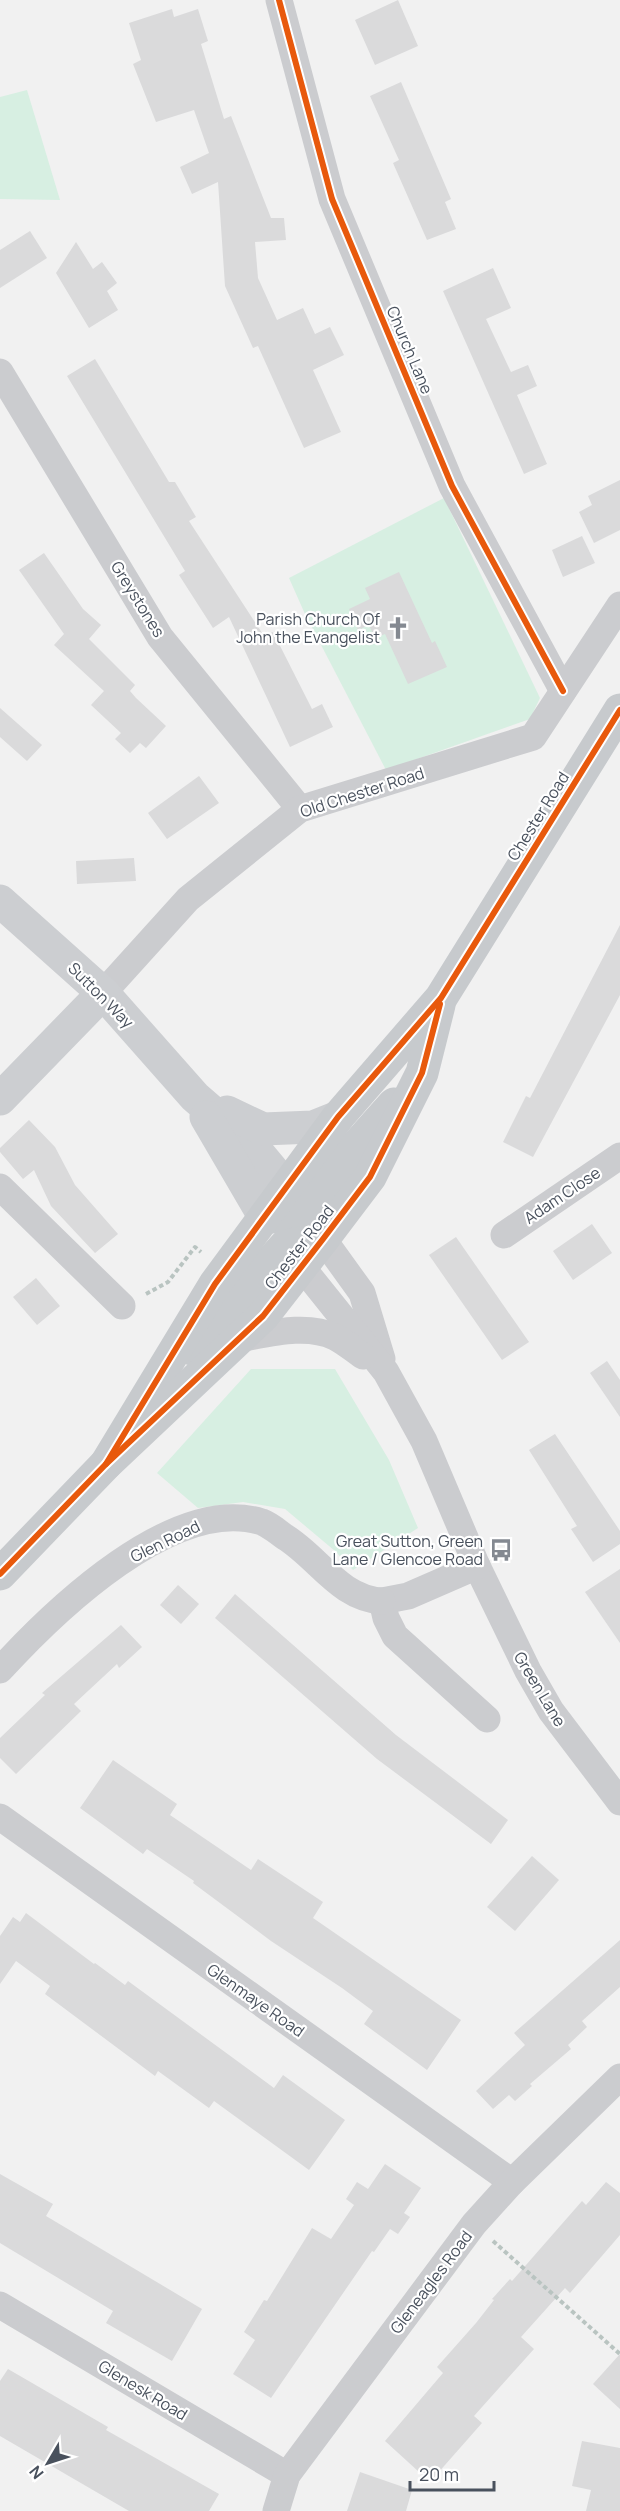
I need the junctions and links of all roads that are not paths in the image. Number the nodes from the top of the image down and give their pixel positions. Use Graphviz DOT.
graph roads {
  1 [pos="279,0"];
  2 [pos="0,372"];
  3 [pos="620,605"];
  4 [pos="563,691"];
  5 [pos="620,710"];
  6 [pos="300,809"];
  7 [pos="0,900"];
  8 [pos="103,993"];
  9 [pos="441,998"];
  10 [pos="195,1098"];
  11 [pos="0,1099"];
  12 [pos="338,1118"];
  13 [pos="620,1156"];
  14 [pos="0,1187"];
  15 [pos="286,1187"];
  16 [pos="265,1218"];
  17 [pos="315,1225"];
  18 [pos="504,1235"];
  19 [pos="293,1256"];
  20 [pos="122,1306"];
  21 [pos="238,1339"];
  22 [pos="386,1372"];
  23 [pos="150,1393"];
  24 [pos="106,1464"];
  25 [pos="477,1566"];
  26 [pos="0,1574"];
  27 [pos="382,1601"];
  28 [pos="0,1670"];
  29 [pos="487,1719"];
  30 [pos="620,1802"];
  31 [pos="0,1817"];
  32 [pos="620,2078"];
  33 [pos="512,2182"];
  34 [pos="0,2305"];
  35 [pos="287,2475"];
  36 [pos="276,2511"];
  1 -- 4 [label="street, Church Lane"];
  2 -- 6 [label="street, Greystones"];
  3 -- 4 [label="street, Old Chester Road"];
  4 -- 6 [label="street, Old Chester Road"];
  5 -- 9 [label="main road, Chester Road"];
  6 -- 8 [label="street, Old Chester Road"];
  7 -- 8 [label="main road, Sutton Way"];
  8 -- 10 [label="main road, Sutton Way"];
  8 -- 11 [label="main road, Old Chester Road"];
  9 -- 12 [label="main road, Chester Road"];
  9 -- 17 [label="main road, Chester Road"];
  10 -- 12 [label="main road, Sutton Way"];
  10 -- 15 [label="main road, Sutton Way"];
  10 -- 16 [label="main road, Sutton Way"];
  12 -- 15 [label="main road, Chester Road"];
  13 -- 18 [label="street, Adam Close"];
  14 -- 20 [label="street"];
  15 -- 16 [label="main road, Chester Road"];
  15 -- 17 [label="main road, Sutton Way"];
  16 -- 17 [label="main road"];
  16 -- 19 [label="street, Green Lane"];
  16 -- 23 [label="main road, Chester Road"];
  17 -- 19 [label="main road, Chester Road"];
  17 -- 22 [label="street, Green Lane"];
  19 -- 21 [label="main road, Chester Road"];
  19 -- 22 [label="street, Green Lane"];
  19 -- 23 [label="main road"];
  21 -- 22 [label="street, Green Lane"];
  21 -- 24 [label="main road, Chester Road"];
  22 -- 25 [label="street, Green Lane"];
  23 -- 24 [label="main road, Chester Road"];
  24 -- 26 [label="main road, Chester Road"];
  25 -- 27 [label="street"];
  25 -- 30 [label="street, Green Lane"];
  27 -- 28 [label="street, Glen Road"];
  27 -- 29 [label="street"];
  31 -- 33 [label="street, Glenmaye Road"];
  32 -- 33 [label="street, Gleneagles Road"];
  33 -- 35 [label="street, Gleneagles Road"];
  34 -- 35 [label="street, Glenesk Road"];
  35 -- 36 [label="street, Gleneagles Road"];
}
